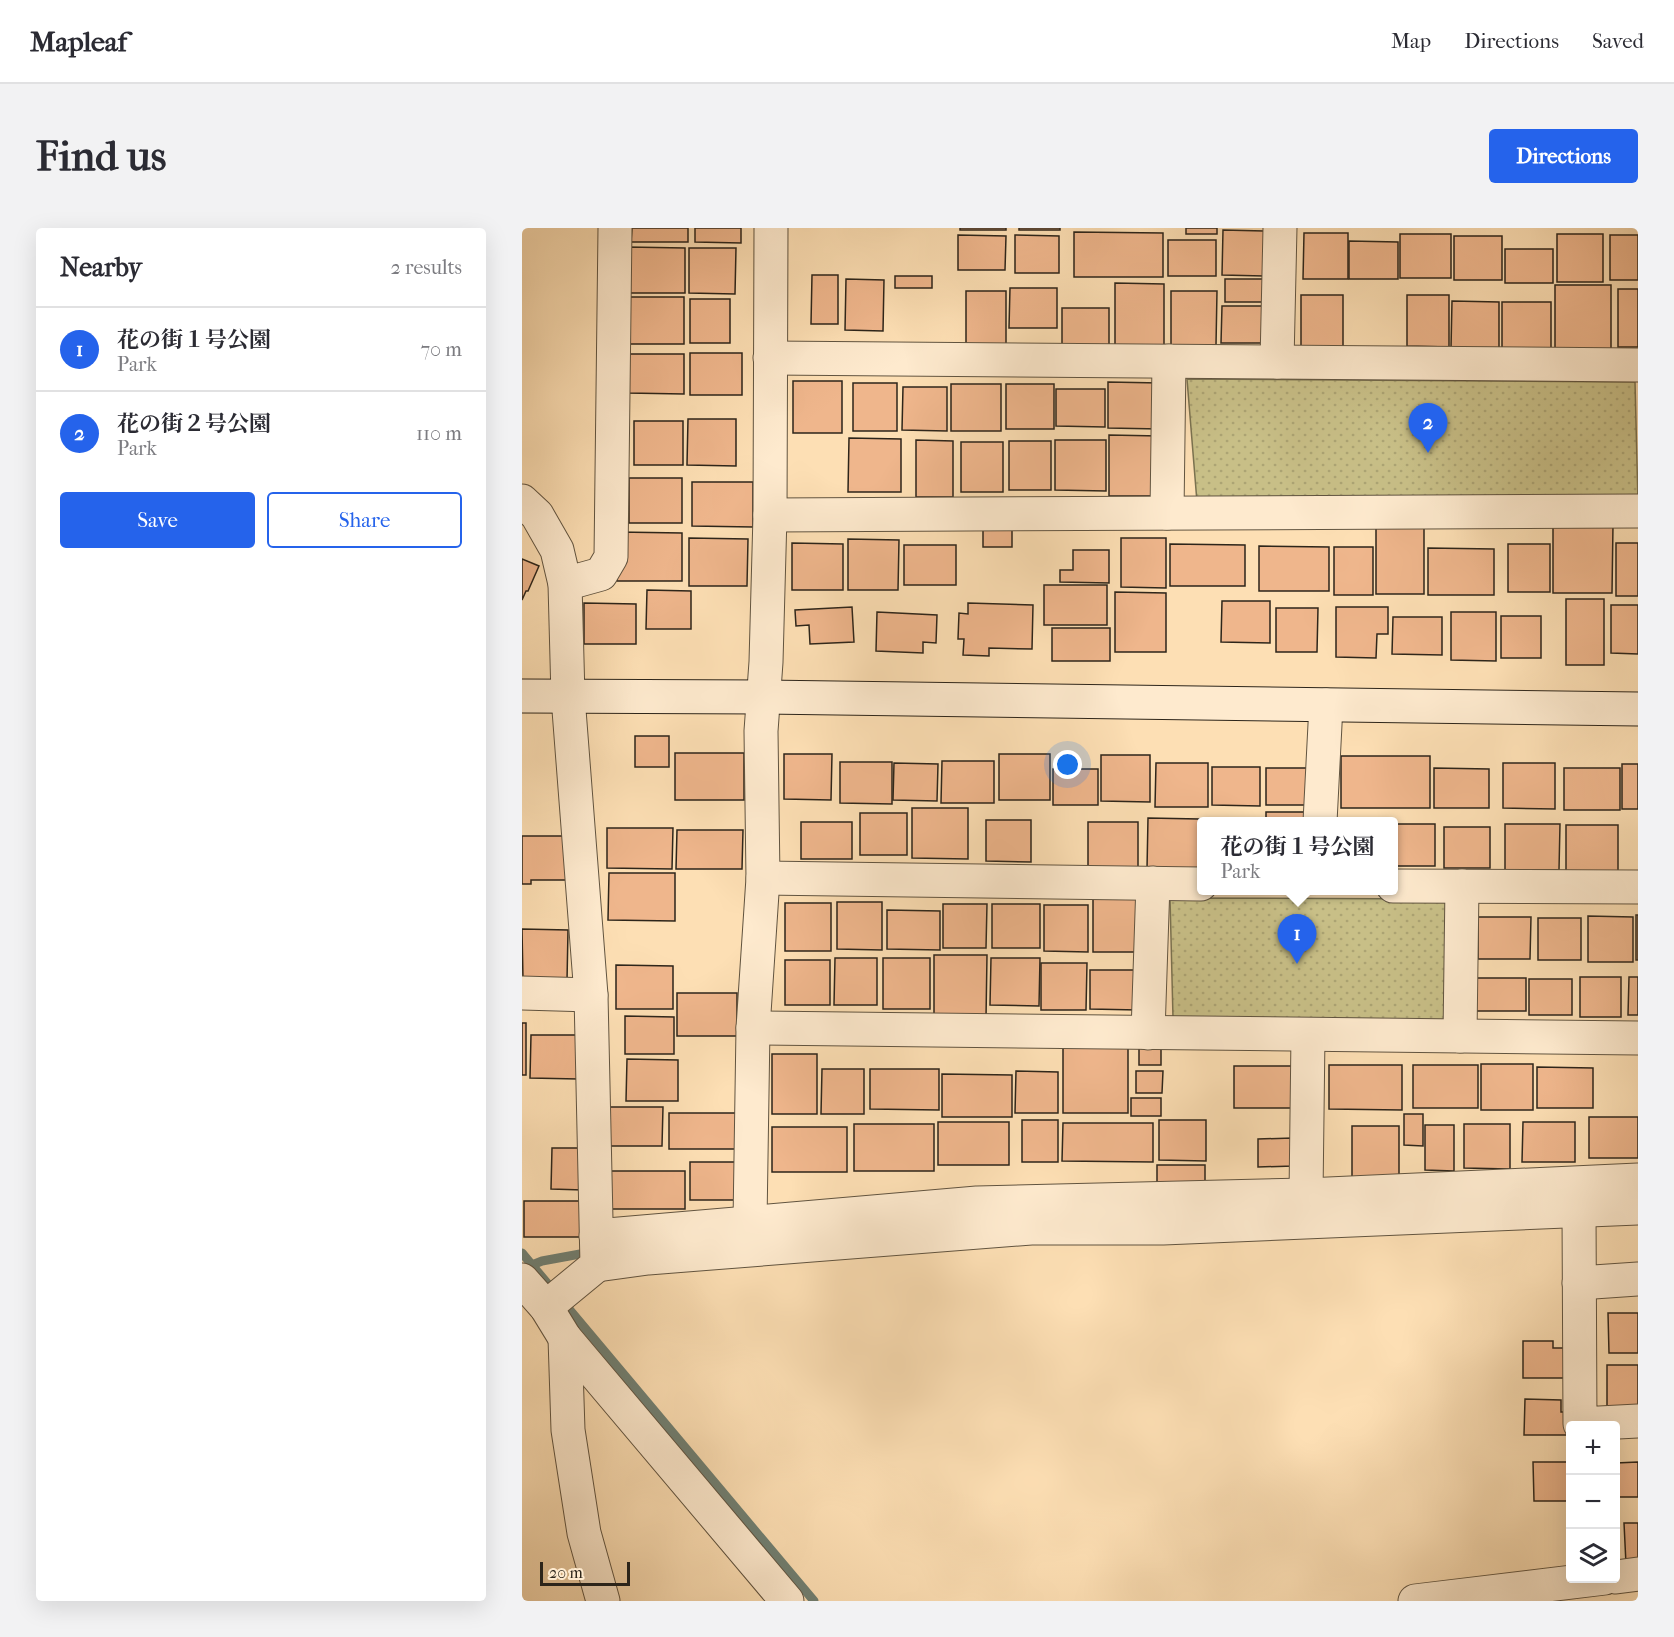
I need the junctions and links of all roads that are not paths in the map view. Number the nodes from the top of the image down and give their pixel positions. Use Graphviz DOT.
graph roads {
  1 [pos="615,228"];
  2 [pos="771,228"];
  3 [pos="1280,228"];
  4 [pos="770,358"];
  5 [pos="1169,361"];
  6 [pos="1277,362"];
  7 [pos="1638,365"];
  8 [pos="522,501"];
  9 [pos="1638,511"];
  10 [pos="1167,513"];
  11 [pos="770,515"];
  12 [pos="565,584"];
  13 [pos="522,696"];
  14 [pos="568,697"];
  15 [pos="764,697"];
  16 [pos="1326,705"];
  17 [pos="1638,709"];
  18 [pos="1320,817"];
  19 [pos="763,878"];
  20 [pos="1153,884"];
  21 [pos="1197,884"];
  22 [pos="1398,886"];
  23 [pos="1462,886"];
  24 [pos="1638,887"];
  25 [pos="522,993"];
  26 [pos="591,995"];
  27 [pos="753,1028"];
  28 [pos="1148,1033"];
  29 [pos="1308,1035"];
  30 [pos="1460,1036"];
  31 [pos="1638,1038"];
  32 [pos="1638,1180"];
  33 [pos="1306,1195"];
  34 [pos="1638,1208"];
  35 [pos="1579,1211"];
  36 [pos="750,1222"];
  37 [pos="596,1251"];
  38 [pos="1638,1279"];
  39 [pos="522,1281"];
  40 [pos="1579,1283"];
  41 [pos="554,1300"];
  42 [pos="565,1338"];
  43 [pos="1638,1421"];
  44 [pos="1638,1574"];
  45 [pos="1620,1576"];
  46 [pos="1566,1583"];
  47 [pos="603,1601"];
  48 [pos="787,1601"];
  49 [pos="1415,1601"];
  1 -- 12 [label="street"];
  2 -- 4 [label="street"];
  3 -- 6 [label="street"];
  4 -- 5 [label="street"];
  4 -- 11 [label="street"];
  5 -- 6 [label="street"];
  5 -- 10 [label="street"];
  6 -- 7 [label="street"];
  8 -- 12 [label="street"];
  9 -- 10 [label="street"];
  10 -- 11 [label="street"];
  11 -- 15 [label="street"];
  12 -- 14 [label="street"];
  13 -- 14 [label="street"];
  14 -- 15 [label="street"];
  14 -- 26 [label="street"];
  15 -- 16 [label="street"];
  15 -- 19 [label="street"];
  16 -- 17 [label="street"];
  16 -- 18 [label="street"];
  19 -- 20 [label="street"];
  19 -- 27 [label="street"];
  20 -- 21 [label="street"];
  20 -- 28 [label="street"];
  22 -- 23 [label="street"];
  23 -- 24 [label="street"];
  23 -- 30 [label="street"];
  25 -- 26 [label="street"];
  26 -- 37 [label="street"];
  27 -- 28 [label="street"];
  27 -- 36 [label="street"];
  28 -- 29 [label="street"];
  29 -- 30 [label="street"];
  29 -- 33 [label="street"];
  30 -- 31 [label="street"];
  32 -- 33 [label="street"];
  33 -- 36 [label="street"];
  34 -- 35 [label="street"];
  35 -- 37 [label="street"];
  35 -- 40 [label="street"];
  36 -- 37 [label="street"];
  37 -- 41 [label="street"];
  38 -- 40 [label="street"];
  39 -- 41 [label="street"];
  40 -- 43 [label="street"];
  41 -- 42 [label="street"];
  42 -- 47 [label="street"];
  42 -- 48 [label="street"];
  44 -- 45 [label="street"];
  46 -- 49 [label="street"];
}
